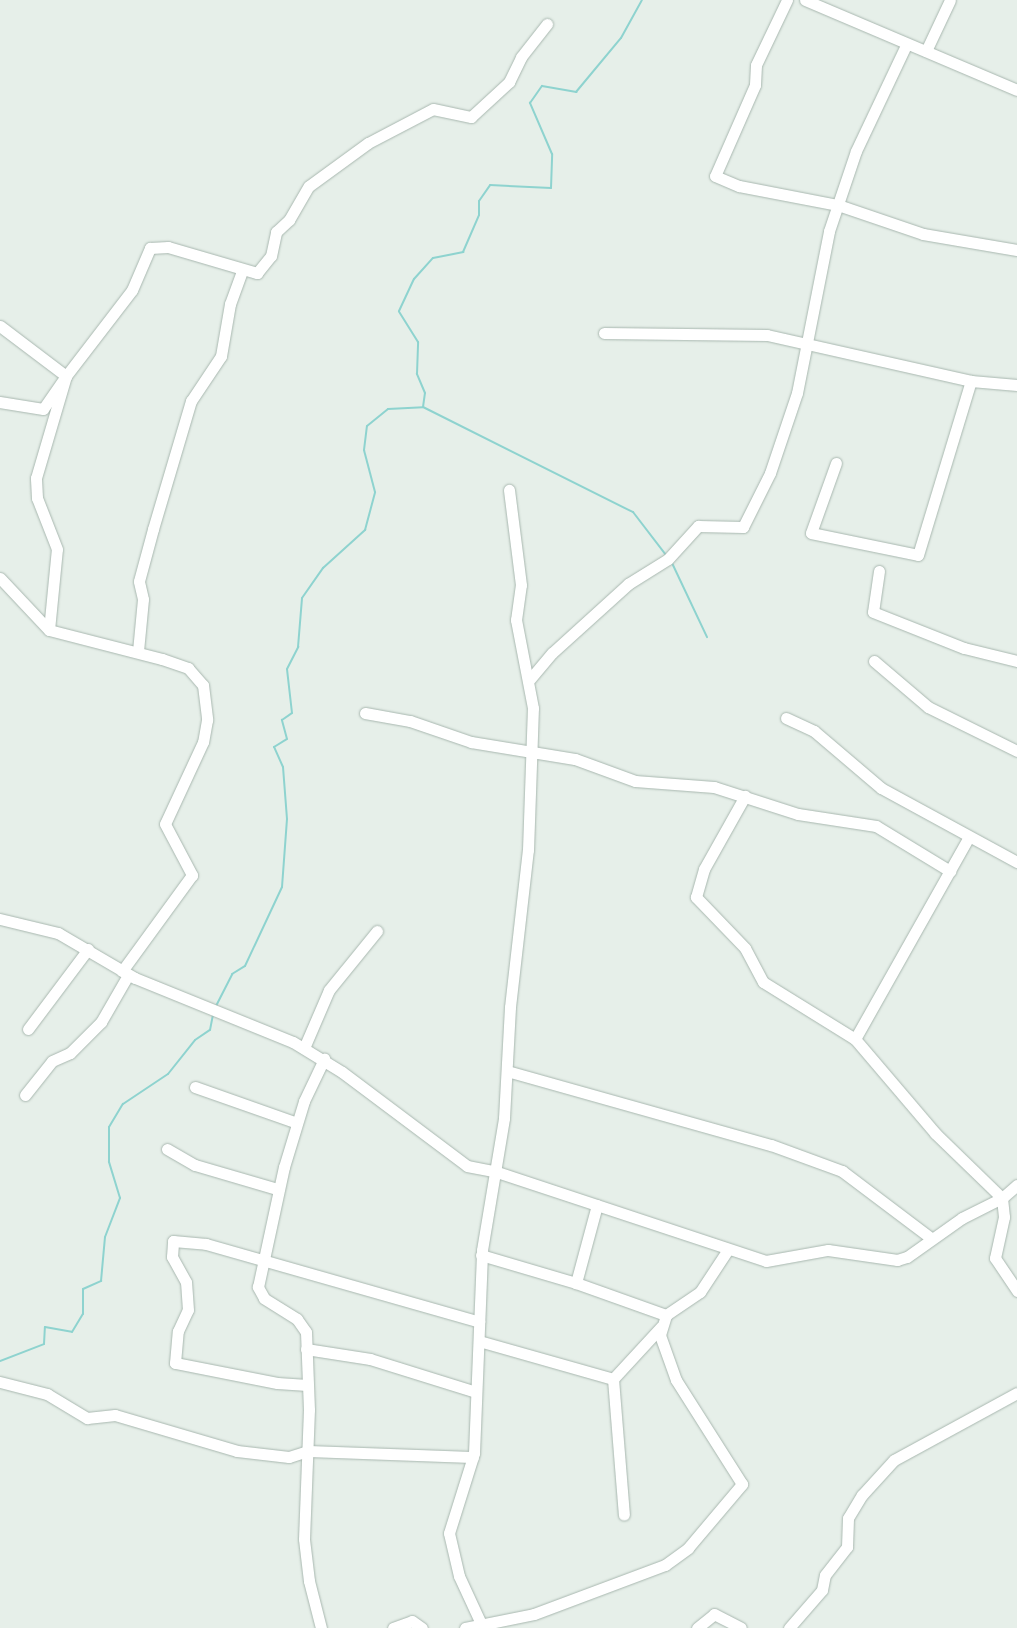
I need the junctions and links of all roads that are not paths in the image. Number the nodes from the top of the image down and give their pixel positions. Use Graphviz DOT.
graph roads {
  1 [pos="787,0"];
  2 [pos="805,0"];
  3 [pos="950,0"];
  4 [pos="547,24"];
  5 [pos="906,45"];
  6 [pos="926,51"];
  7 [pos="1017,90"];
  8 [pos="838,205"];
  9 [pos="1017,250"];
  10 [pos="242,271"];
  11 [pos="0,326"];
  12 [pos="604,333"];
  13 [pos="810,345"];
  14 [pos="66,376"];
  15 [pos="971,381"];
  16 [pos="1017,385"];
  17 [pos="0,402"];
  18 [pos="836,463"];
  19 [pos="509,490"];
  20 [pos="879,571"];
  21 [pos="0,578"];
  22 [pos="49,630"];
  23 [pos="138,651"];
  24 [pos="874,661"];
  25 [pos="1017,662"];
  26 [pos="530,679"];
  27 [pos="365,713"];
  28 [pos="786,718"];
  29 [pos="1017,751"];
  30 [pos="532,754"];
  31 [pos="745,796"];
  32 [pos="969,837"];
  33 [pos="1017,862"];
  34 [pos="950,871"];
  35 [pos="0,919"];
  36 [pos="377,931"];
  37 [pos="88,949"];
  38 [pos="125,973"];
  39 [pos="28,1029"];
  40 [pos="855,1039"];
  41 [pos="304,1048"];
  42 [pos="324,1059"];
  43 [pos="507,1071"];
  44 [pos="195,1087"];
  45 [pos="25,1095"];
  46 [pos="297,1123"];
  47 [pos="167,1150"];
  48 [pos="497,1172"];
  49 [pos="1017,1185"];
  50 [pos="277,1189"];
  51 [pos="1002,1198"];
  52 [pos="597,1205"];
  53 [pos="931,1238"];
  54 [pos="727,1251"];
  55 [pos="481,1255"];
  56 [pos="262,1262"];
  57 [pos="576,1283"];
  58 [pos="1017,1291"];
  59 [pos="666,1315"];
  60 [pos="479,1322"];
  61 [pos="660,1327"];
  62 [pos="479,1341"];
  63 [pos="306,1349"];
  64 [pos="613,1379"];
  65 [pos="0,1382"];
  66 [pos="307,1385"];
  67 [pos="476,1392"];
  68 [pos="1017,1393"];
  69 [pos="307,1451"];
  70 [pos="473,1457"];
  71 [pos="624,1515"];
  72 [pos="482,1627"];
  73 [pos="321,1628"];
  74 [pos="393,1628"];
  75 [pos="422,1628"];
  76 [pos="465,1628"];
  77 [pos="697,1628"];
  78 [pos="741,1628"];
  79 [pos="789,1628"];
  1 -- 8 [label="street"];
  2 -- 5 [label="street"];
  3 -- 6 [label="street"];
  4 -- 10 [label="street"];
  5 -- 6 [label="street"];
  5 -- 8 [label="street"];
  6 -- 7 [label="street"];
  8 -- 9 [label="street"];
  8 -- 13 [label="street"];
  10 -- 14 [label="street"];
  10 -- 23 [label="street"];
  11 -- 14 [label="street"];
  12 -- 13 [label="street"];
  13 -- 15 [label="street"];
  13 -- 26 [label="street"];
  14 -- 17 [label="street"];
  14 -- 22 [label="street"];
  15 -- 16 [label="street"];
  15 -- 18 [label="street"];
  19 -- 26 [label="street"];
  20 -- 25 [label="street"];
  21 -- 22 [label="street"];
  22 -- 23 [label="street"];
  23 -- 38 [label="street"];
  24 -- 29 [label="street"];
  26 -- 30 [label="street"];
  27 -- 30 [label="street"];
  28 -- 32 [label="street"];
  30 -- 31 [label="street"];
  30 -- 43 [label="street"];
  31 -- 34 [label="street"];
  31 -- 40 [label="street"];
  32 -- 33 [label="street"];
  32 -- 34 [label="street"];
  34 -- 40 [label="street"];
  35 -- 37 [label="street"];
  36 -- 41 [label="street"];
  37 -- 38 [label="street"];
  37 -- 39 [label="street"];
  38 -- 41 [label="street"];
  38 -- 45 [label="street"];
  40 -- 51 [label="street"];
  41 -- 42 [label="street"];
  42 -- 46 [label="street"];
  42 -- 48 [label="street"];
  43 -- 48 [label="street"];
  43 -- 53 [label="street"];
  44 -- 46 [label="street"];
  46 -- 50 [label="street"];
  47 -- 50 [label="street"];
  48 -- 52 [label="street"];
  48 -- 55 [label="street"];
  49 -- 51 [label="street"];
  50 -- 56 [label="street"];
  51 -- 53 [label="street"];
  51 -- 58 [label="street"];
  52 -- 54 [label="street"];
  52 -- 57 [label="street"];
  53 -- 54 [label="street"];
  54 -- 59 [label="street"];
  55 -- 57 [label="street"];
  55 -- 60 [label="street"];
  56 -- 60 [label="street"];
  56 -- 63 [label="street"];
  56 -- 66 [label="street"];
  57 -- 59 [label="street"];
  59 -- 61 [label="street"];
  60 -- 62 [label="street"];
  61 -- 64 [label="street"];
  61 -- 72 [label="street"];
  62 -- 64 [label="street"];
  62 -- 67 [label="street"];
  63 -- 66 [label="street"];
  63 -- 67 [label="street"];
  64 -- 71 [label="street"];
  65 -- 69 [label="street"];
  66 -- 69 [label="street"];
  67 -- 70 [label="street"];
  68 -- 79 [label="street"];
  69 -- 70 [label="street"];
  69 -- 73 [label="street"];
  70 -- 72 [label="street"];
  72 -- 76 [label="street"];
  74 -- 75 [label="street"];
  77 -- 78 [label="street"];
}
